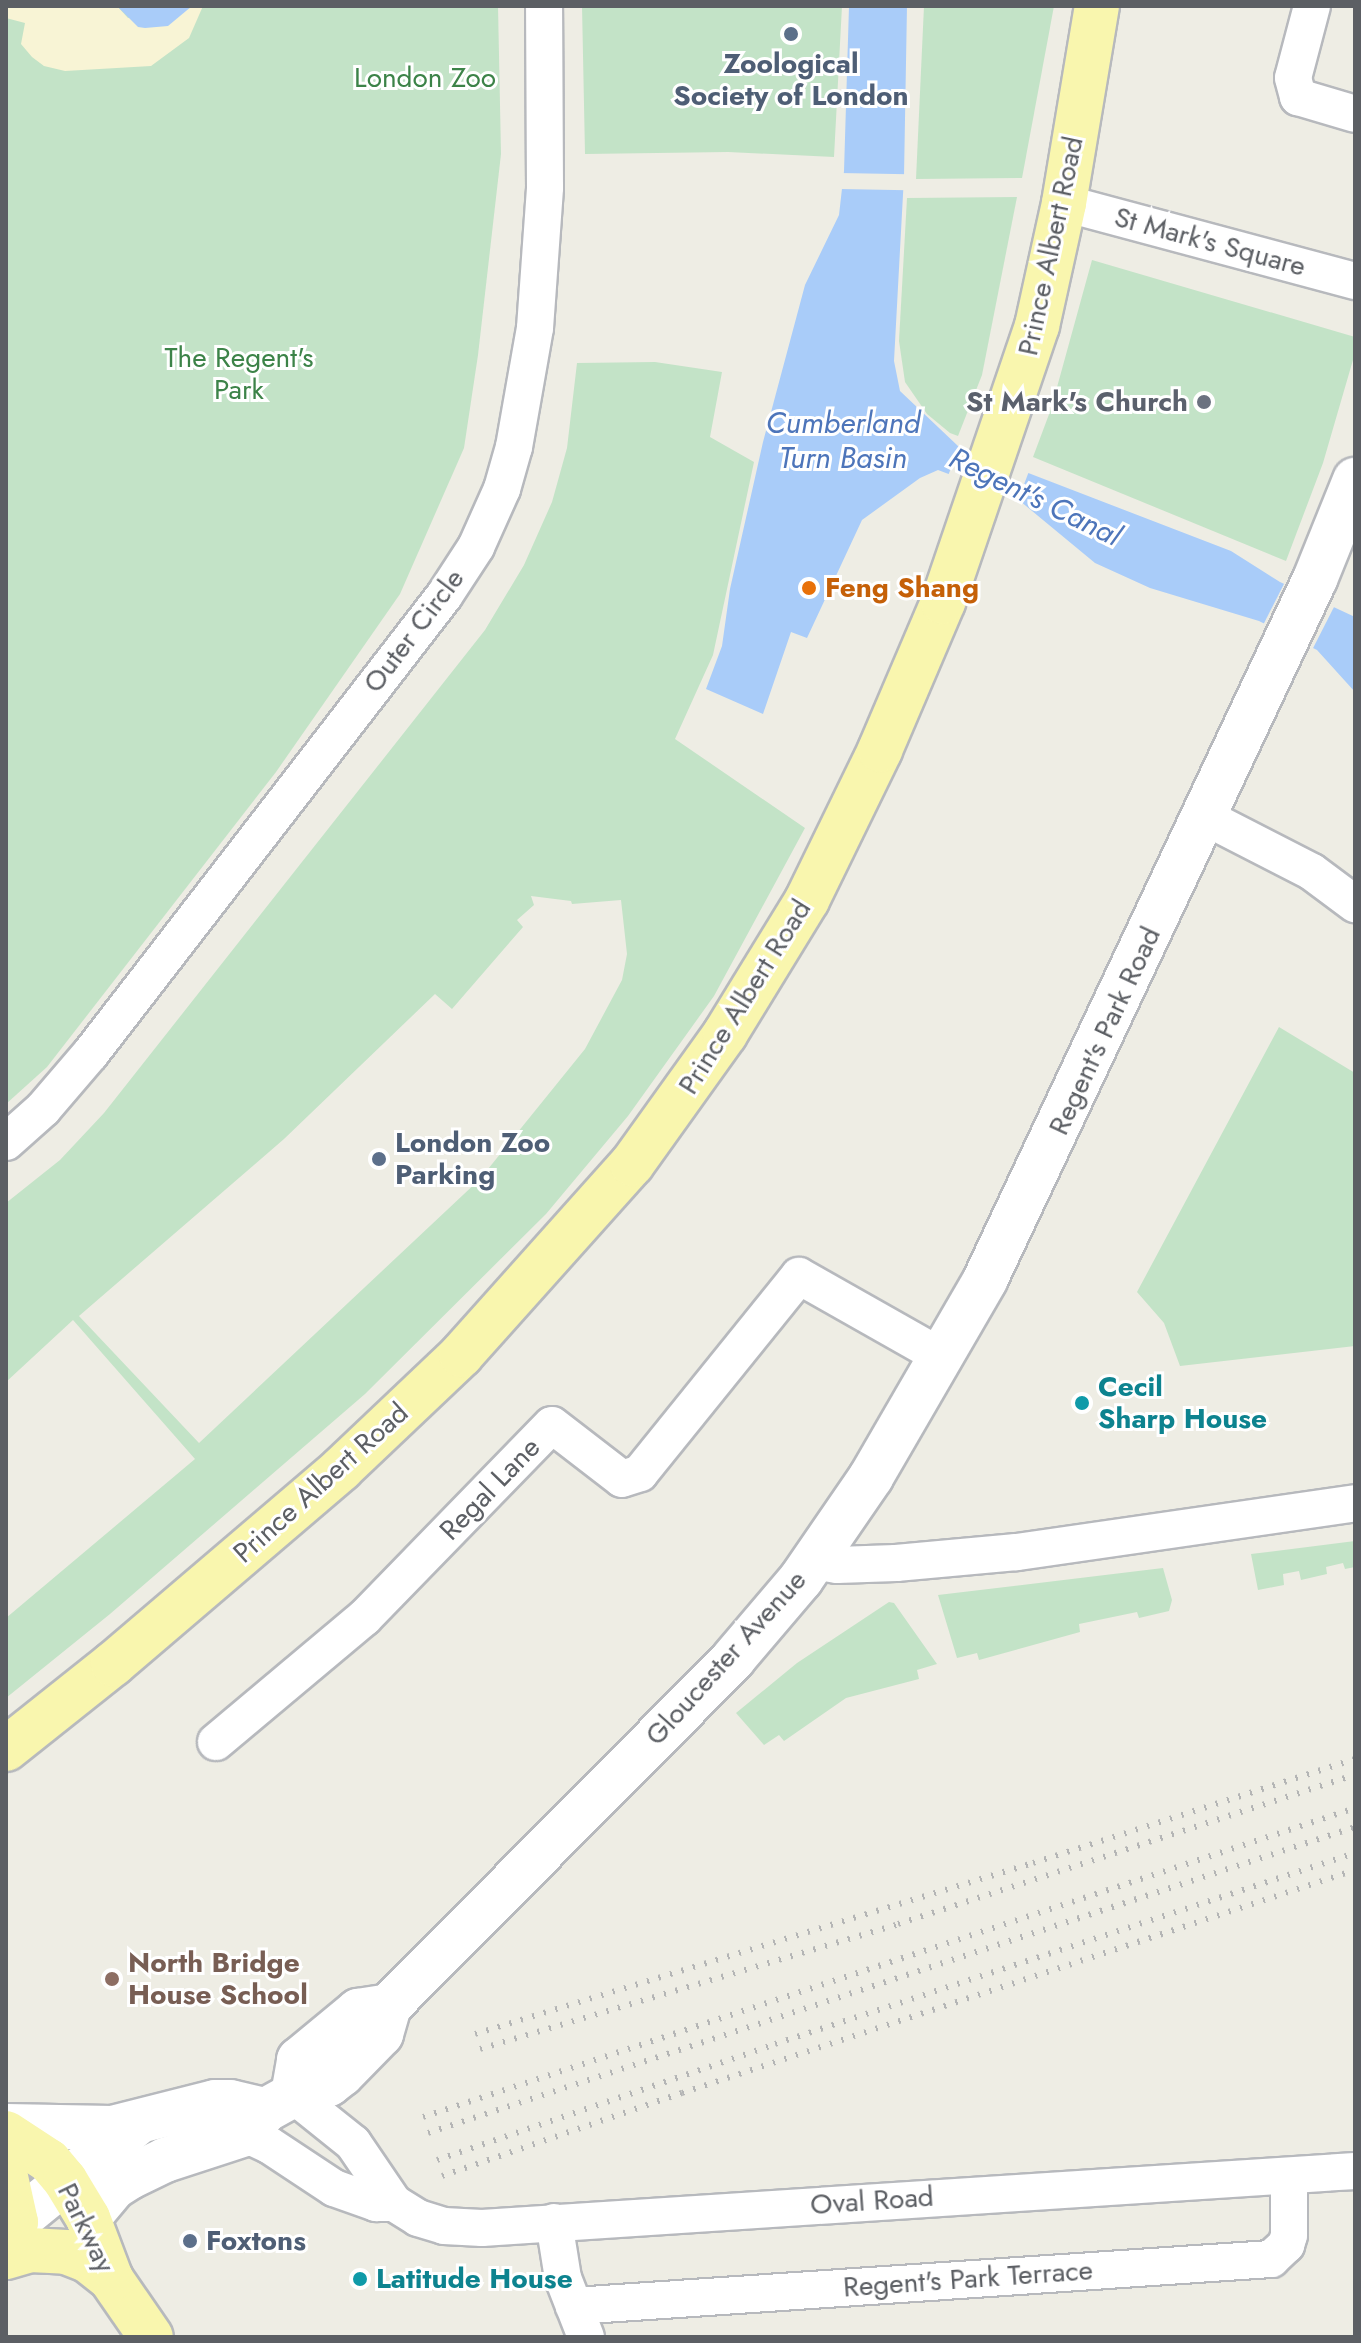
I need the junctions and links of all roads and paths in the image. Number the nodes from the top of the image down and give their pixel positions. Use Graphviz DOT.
graph roads {
  1 [pos="544,6"];
  2 [pos="1097,6"];
  3 [pos="1312,6"];
  4 [pos="1355,114"];
  5 [pos="1064,203"];
  6 [pos="1355,281"];
  7 [pos="1355,480"];
  8 [pos="1205,817"];
  9 [pos="1355,904"];
  10 [pos="6,1142"];
  11 [pos="942,1357"];
  12 [pos="1355,1503"];
  13 [pos="814,1561"];
  14 [pos="216,1742"];
  15 [pos="6,1749"];
  16 [pos="268,2113"];
  17 [pos="137,2124"];
  18 [pos="6,2126"];
  19 [pos="6,2133"];
  20 [pos="1355,2171"];
  21 [pos="1289,2176"];
  22 [pos="6,2177"];
  23 [pos="65,2180"];
  24 [pos="394,2203"];
  25 [pos="88,2218"];
  26 [pos="554,2222"];
  27 [pos="9,2237"];
  28 [pos="111,2279"];
  29 [pos="580,2322"];
  30 [pos="151,2337"];
  1 -- 10 [label="street, Outer Circle"];
  2 -- 5 [label="main road, Prince Albert Road"];
  3 -- 4 [label="street"];
  5 -- 6 [label="street, St Mark's Square"];
  5 -- 15 [label="main road, Prince Albert Road"];
  7 -- 8 [label="street, Regent's Park Road"];
  8 -- 9 [label="street"];
  8 -- 11 [label="street, Regent's Park Road"];
  11 -- 13 [label="street, Regent's Park Road"];
  11 -- 14 [label="street, Regal Lane"];
  12 -- 13 [label="street, Gloucester Avenue"];
  13 -- 16 [label="street, Gloucester Avenue"];
  16 -- 17 [label="street, Gloucester Avenue"];
  16 -- 24 [label="street, Oval Road"];
  16 -- 24 [label="street, Oval Road"];
  16 -- 25 [label="street, Gloucester Avenue"];
  17 -- 18 [label="street, Gloucester Avenue"];
  17 -- 23 [label="street, Gloucester Avenue"];
  19 -- 23 [label="main road, Parkway"];
  20 -- 21 [label="street, Oval Road"];
  21 -- 26 [label="street, Oval Road"];
  21 -- 29 [label="street, Regent's Park Terrace"];
  22 -- 27 [label="main road, Parkway"];
  23 -- 25 [label="main road, Parkway"];
  23 -- 27 [label="street, Gloucester Avenue"];
  24 -- 26 [label="street, Oval Road"];
  25 -- 28 [label="main road, Parkway"];
  26 -- 29 [label="street"];
  27 -- 28 [label="main road"];
  28 -- 30 [label="main road, Parkway"];
}
